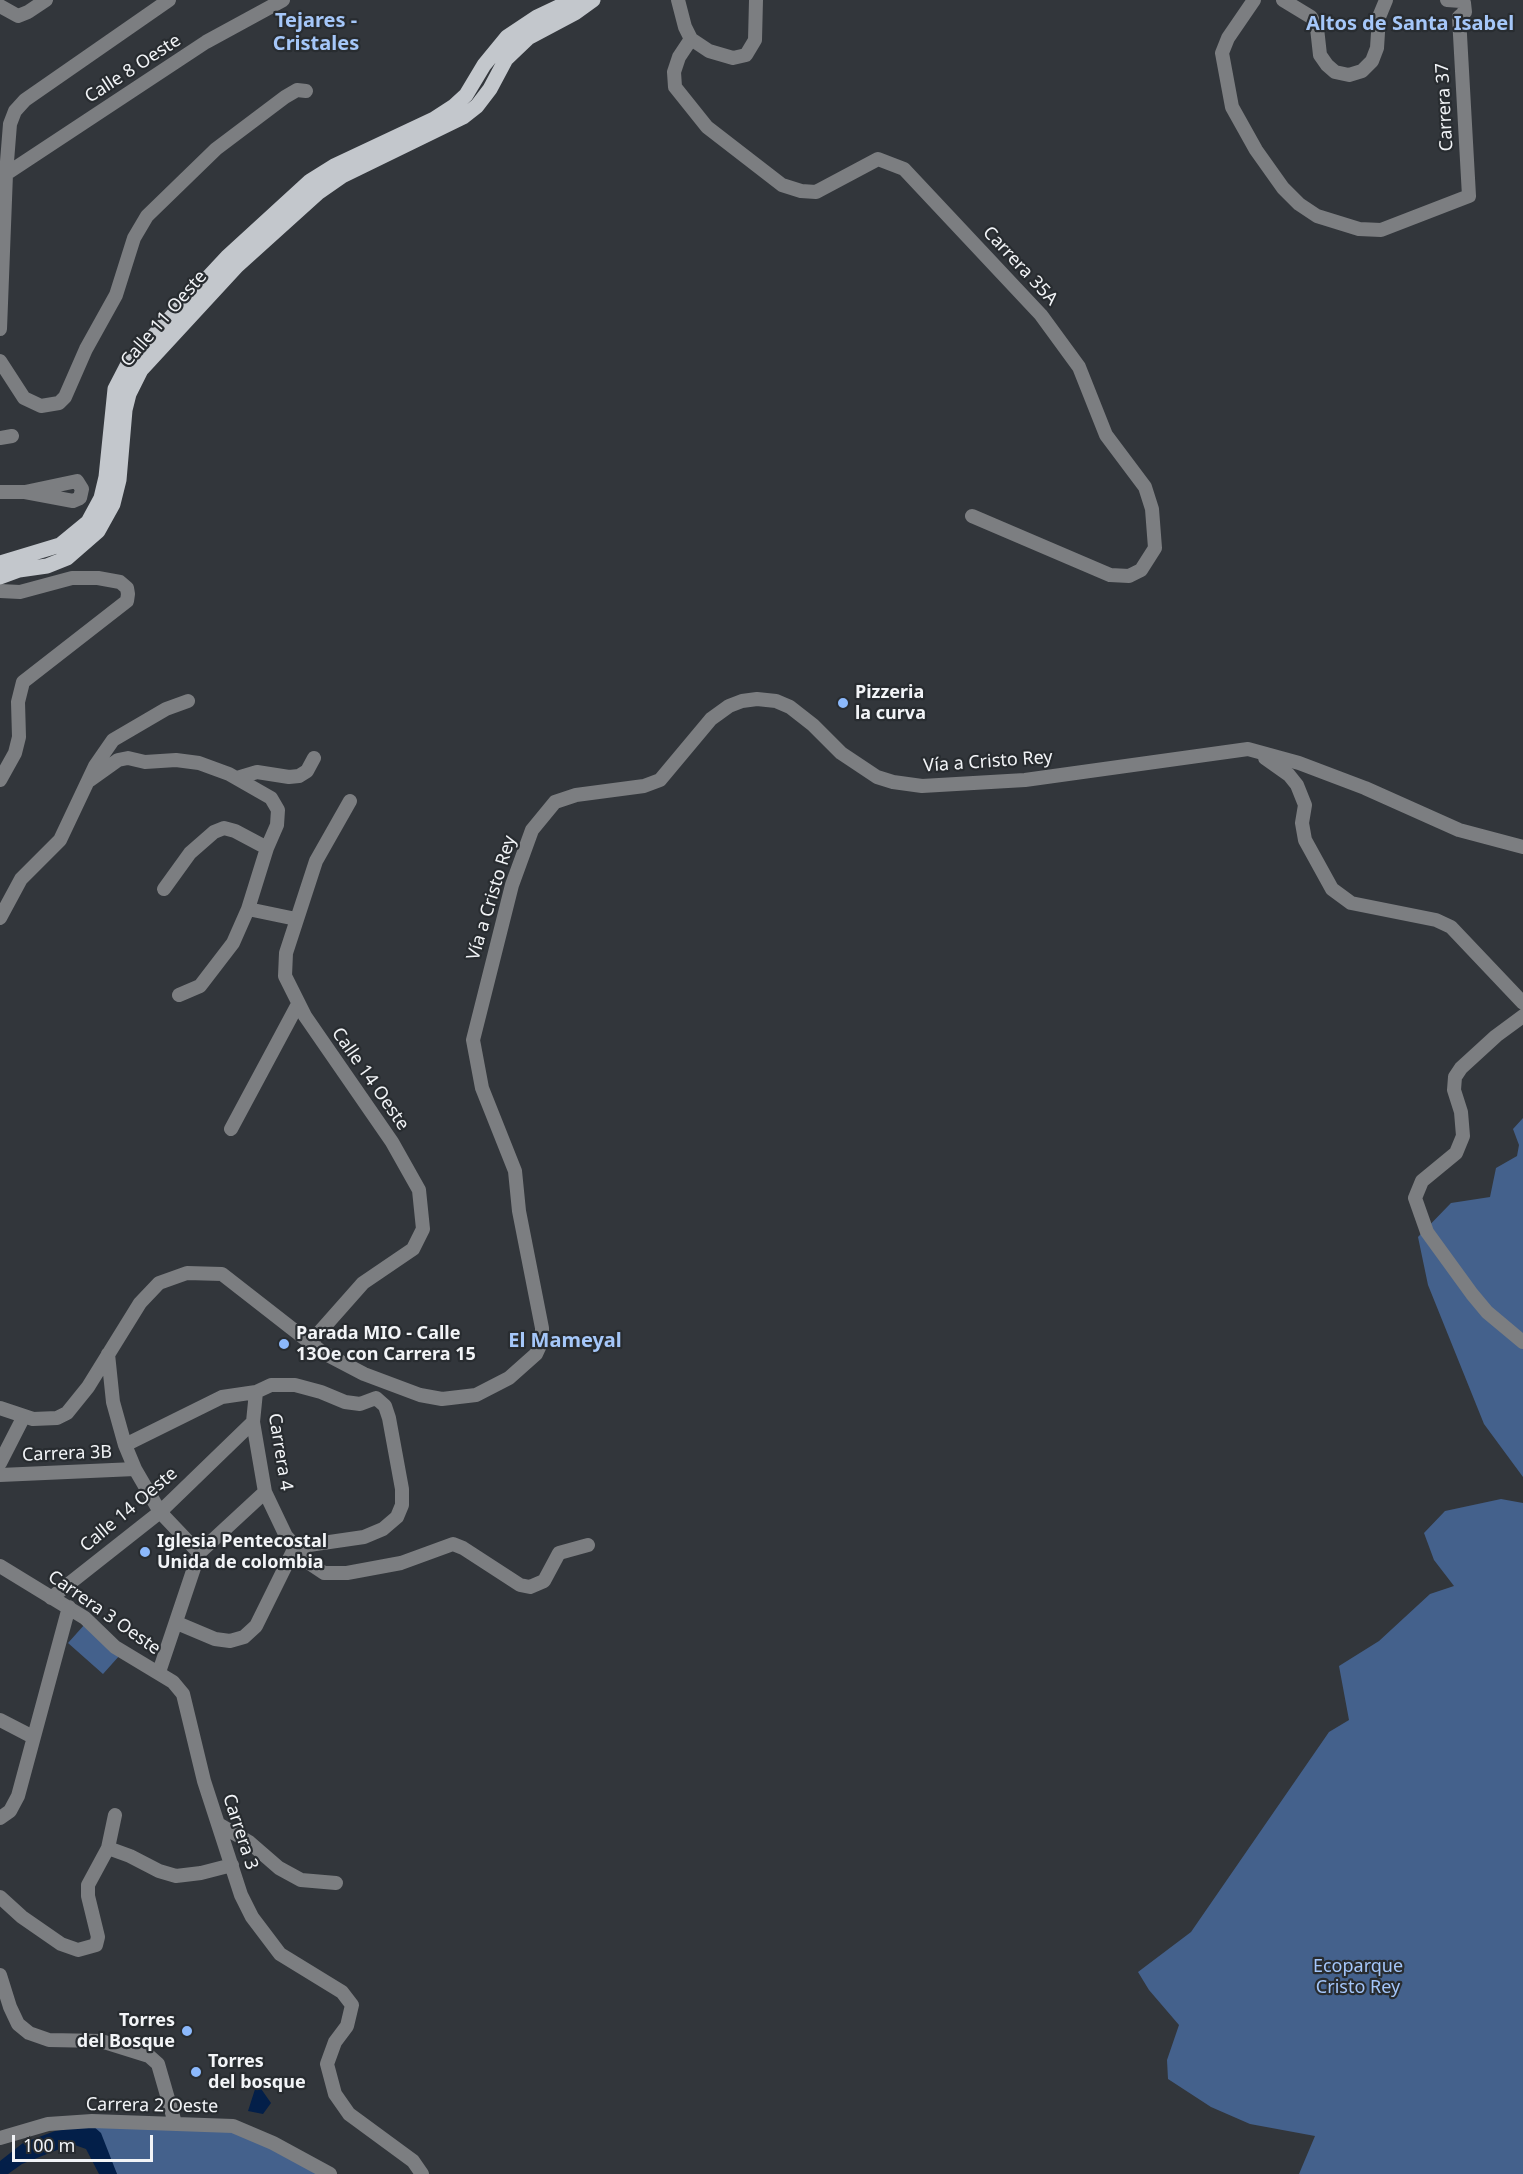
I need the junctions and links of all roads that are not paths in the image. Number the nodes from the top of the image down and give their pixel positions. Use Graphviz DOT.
graph roads {
  1 [pos="46,0"];
  2 [pos="169,0"];
  3 [pos="573,0"];
  4 [pos="593,0"];
  5 [pos="678,0"];
  6 [pos="756,0"];
  7 [pos="1254,0"];
  8 [pos="1283,0"];
  9 [pos="1386,0"];
  10 [pos="278,1"];
  11 [pos="1450,1"];
  12 [pos="0,6"];
  13 [pos="691,39"];
  14 [pos="306,91"];
  15 [pos="338,171"];
  16 [pos="6,174"];
  17 [pos="0,329"];
  18 [pos="0,361"];
  19 [pos="0,492"];
  20 [pos="25,492"];
  21 [pos="972,516"];
  22 [pos="0,563"];
  23 [pos="20,570"];
  24 [pos="0,578"];
  25 [pos="0,591"];
  26 [pos="21,592"];
  27 [pos="188,701"];
  28 [pos="1251,750"];
  29 [pos="314,758"];
  30 [pos="237,778"];
  31 [pos="0,780"];
  32 [pos="90,780"];
  33 [pos="351,801"];
  34 [pos="1523,847"];
  35 [pos="267,848"];
  36 [pos="164,889"];
  37 [pos="248,909"];
  38 [pos="0,918"];
  39 [pos="296,919"];
  40 [pos="179,995"];
  41 [pos="1523,1003"];
  42 [pos="297,1004"];
  43 [pos="1523,1016"];
  44 [pos="231,1129"];
  45 [pos="1523,1342"];
  46 [pos="309,1344"];
  47 [pos="108,1354"];
  48 [pos="379,1381"];
  49 [pos="256,1392"];
  50 [pos="376,1398"];
  51 [pos="0,1408"];
  52 [pos="23,1418"];
  53 [pos="253,1422"];
  54 [pos="124,1445"];
  55 [pos="0,1463"];
  56 [pos="135,1469"];
  57 [pos="0,1475"];
  58 [pos="265,1492"];
  59 [pos="160,1512"];
  60 [pos="588,1545"];
  61 [pos="295,1547"];
  62 [pos="199,1553"];
  63 [pos="0,1566"];
  64 [pos="51,1598"];
  65 [pos="69,1607"];
  66 [pos="177,1623"];
  67 [pos="159,1672"];
  68 [pos="183,1694"];
  69 [pos="0,1720"];
  70 [pos="33,1737"];
  71 [pos="115,1815"];
  72 [pos="0,1818"];
  73 [pos="219,1825"];
  74 [pos="108,1848"];
  75 [pos="232,1865"];
  76 [pos="336,1883"];
  77 [pos="0,1897"];
  78 [pos="0,1975"];
  79 [pos="5,2008"];
  80 [pos="175,2123"];
  81 [pos="0,2138"];
  82 [pos="330,2174"];
  83 [pos="422,2174"];
  1 -- 12 [label="street"];
  2 -- 16 [label="street"];
  3 -- 15 [label="main road"];
  4 -- 15 [label="main road"];
  5 -- 13 [label="street"];
  6 -- 13 [label="street"];
  7 -- 11 [label="street, Carrera 37"];
  8 -- 9 [label="street"];
  10 -- 16 [label="street, Calle 8 Oeste"];
  13 -- 21 [label="street, Carrera 35A"];
  14 -- 18 [label="street"];
  15 -- 22 [label="main road, Calle 11 Oeste"];
  15 -- 23 [label="main road, Calle 11 Oeste"];
  16 -- 17 [label="street"];
  19 -- 20 [label="street"];
  23 -- 24 [label="main road, Calle 11 Oeste"];
  23 -- 26 [label="street"];
  25 -- 26 [label="street"];
  26 -- 31 [label="street"];
  27 -- 32 [label="street"];
  28 -- 34 [label="street, Vía a Cristo Rey"];
  28 -- 41 [label="street"];
  28 -- 48 [label="street, Vía a Cristo Rey"];
  29 -- 30 [label="street"];
  30 -- 32 [label="street"];
  30 -- 35 [label="street"];
  32 -- 38 [label="street"];
  33 -- 39 [label="street, Calle 14 Oeste"];
  35 -- 36 [label="street"];
  35 -- 37 [label="street"];
  37 -- 39 [label="street"];
  37 -- 40 [label="street"];
  39 -- 42 [label="street, Calle 14 Oeste"];
  42 -- 44 [label="street"];
  42 -- 46 [label="street, Calle 14 Oeste"];
  43 -- 45 [label="street"];
  46 -- 47 [label="street, Vía a Cristo Rey"];
  46 -- 48 [label="street, Vía a Cristo Rey"];
  47 -- 52 [label="street, Vía a Cristo Rey"];
  47 -- 54 [label="street"];
  48 -- 50 [label="street"];
  49 -- 50 [label="street, Carrera 3B"];
  49 -- 53 [label="street, Carrera 4"];
  49 -- 54 [label="street, Carrera 3B"];
  50 -- 61 [label="street"];
  51 -- 52 [label="street"];
  52 -- 55 [label="street"];
  53 -- 58 [label="street, Carrera 4"];
  53 -- 59 [label="street, Calle 14 Oeste"];
  54 -- 56 [label="street"];
  56 -- 57 [label="street, Carrera 3B"];
  56 -- 59 [label="street"];
  58 -- 61 [label="street, Carrera 4"];
  58 -- 62 [label="street"];
  59 -- 62 [label="street"];
  59 -- 64 [label="street, Calle 14 Oeste"];
  60 -- 61 [label="street, Carrera 4"];
  61 -- 66 [label="street"];
  62 -- 66 [label="street"];
  63 -- 64 [label="street, Carrera 3 Oeste"];
  64 -- 65 [label="street, Carrera 3 Oeste"];
  65 -- 67 [label="street, Carrera 3 Oeste"];
  65 -- 70 [label="street"];
  66 -- 67 [label="street"];
  67 -- 68 [label="street, Carrera 3 Oeste"];
  68 -- 73 [label="street, Carrera 3"];
  69 -- 70 [label="street"];
  70 -- 72 [label="street"];
  71 -- 74 [label="street"];
  73 -- 75 [label="street, Carrera 3"];
  73 -- 76 [label="street"];
  74 -- 75 [label="street"];
  74 -- 77 [label="street"];
  75 -- 83 [label="street, Carrera 3"];
  78 -- 79 [label="street"];
  79 -- 80 [label="street"];
  80 -- 81 [label="street, Carrera 2 Oeste"];
  80 -- 82 [label="street, Carrera 2 Oeste"];
}
